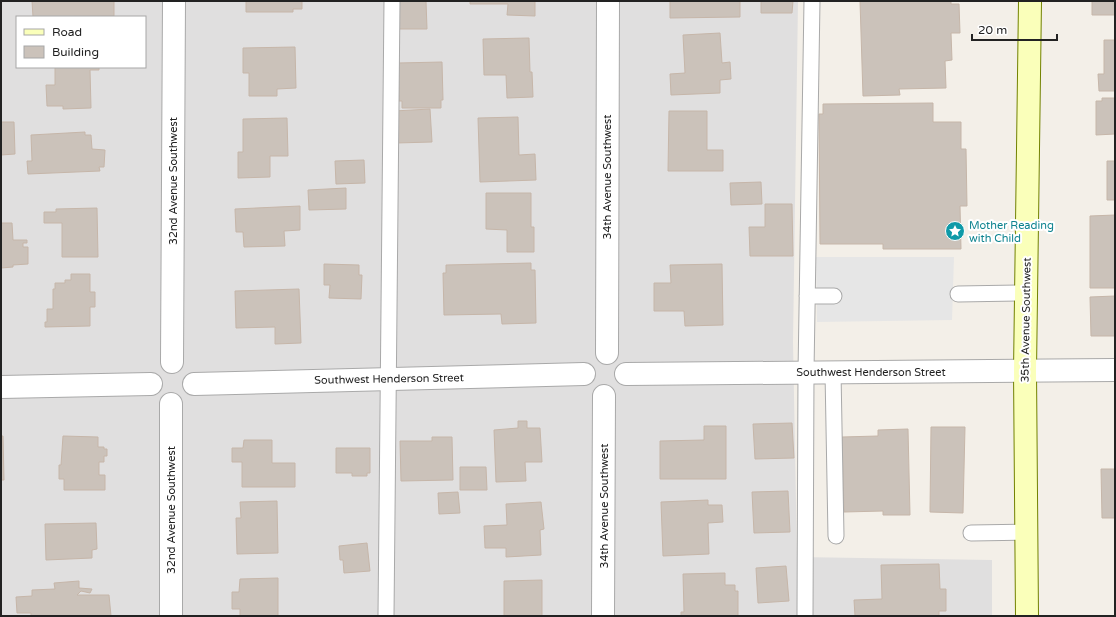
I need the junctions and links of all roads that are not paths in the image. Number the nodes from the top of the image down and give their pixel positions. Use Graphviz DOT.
graph roads {
  1 [pos="174,1"];
  2 [pos="392,1"];
  3 [pos="608,1"];
  4 [pos="812,1"];
  5 [pos="1030,1"];
  6 [pos="1026,293"];
  7 [pos="958,294"];
  8 [pos="807,296"];
  9 [pos="834,296"];
  10 [pos="607,353"];
  11 [pos="172,362"];
  12 [pos="1115,370"];
  13 [pos="1025,371"];
  14 [pos="806,372"];
  15 [pos="833,372"];
  16 [pos="584,374"];
  17 [pos="626,374"];
  18 [pos="388,380"];
  19 [pos="151,384"];
  20 [pos="194,384"];
  21 [pos="1,387"];
  22 [pos="604,396"];
  23 [pos="171,404"];
  24 [pos="1026,532"];
  25 [pos="971,533"];
  26 [pos="836,536"];
  27 [pos="171,616"];
  28 [pos="386,616"];
  29 [pos="603,616"];
  30 [pos="805,616"];
  31 [pos="1026,616"];
  1 -- 11 [label="street, 32nd Avenue Southwest"];
  2 -- 18 [label="lane"];
  3 -- 10 [label="street, 34th Avenue Southwest"];
  4 -- 8 [label="lane"];
  5 -- 6 [label="main road, 35th Avenue Southwest"];
  6 -- 7 [label="lane"];
  6 -- 13 [label="main road, 35th Avenue Southwest"];
  8 -- 9 [label="lane"];
  8 -- 14 [label="lane"];
  10 -- 16 [label="street"];
  10 -- 17 [label="street"];
  11 -- 19 [label="street"];
  11 -- 20 [label="street"];
  12 -- 13 [label="street, Southwest Henderson Street"];
  13 -- 15 [label="street, Southwest Henderson Street"];
  13 -- 24 [label="main road, 35th Avenue Southwest"];
  14 -- 15 [label="street, Southwest Henderson Street"];
  14 -- 17 [label="street, Southwest Henderson Street"];
  14 -- 30 [label="lane"];
  15 -- 26 [label="lane"];
  16 -- 18 [label="street, Southwest Henderson Street"];
  16 -- 22 [label="street"];
  17 -- 22 [label="street"];
  18 -- 20 [label="street, Southwest Henderson Street"];
  18 -- 28 [label="lane"];
  19 -- 21 [label="street"];
  19 -- 23 [label="street"];
  20 -- 23 [label="street"];
  22 -- 29 [label="street, 34th Avenue Southwest"];
  23 -- 27 [label="street, 32nd Avenue Southwest"];
  24 -- 25 [label="lane"];
  24 -- 31 [label="main road, 35th Avenue Southwest"];
}
